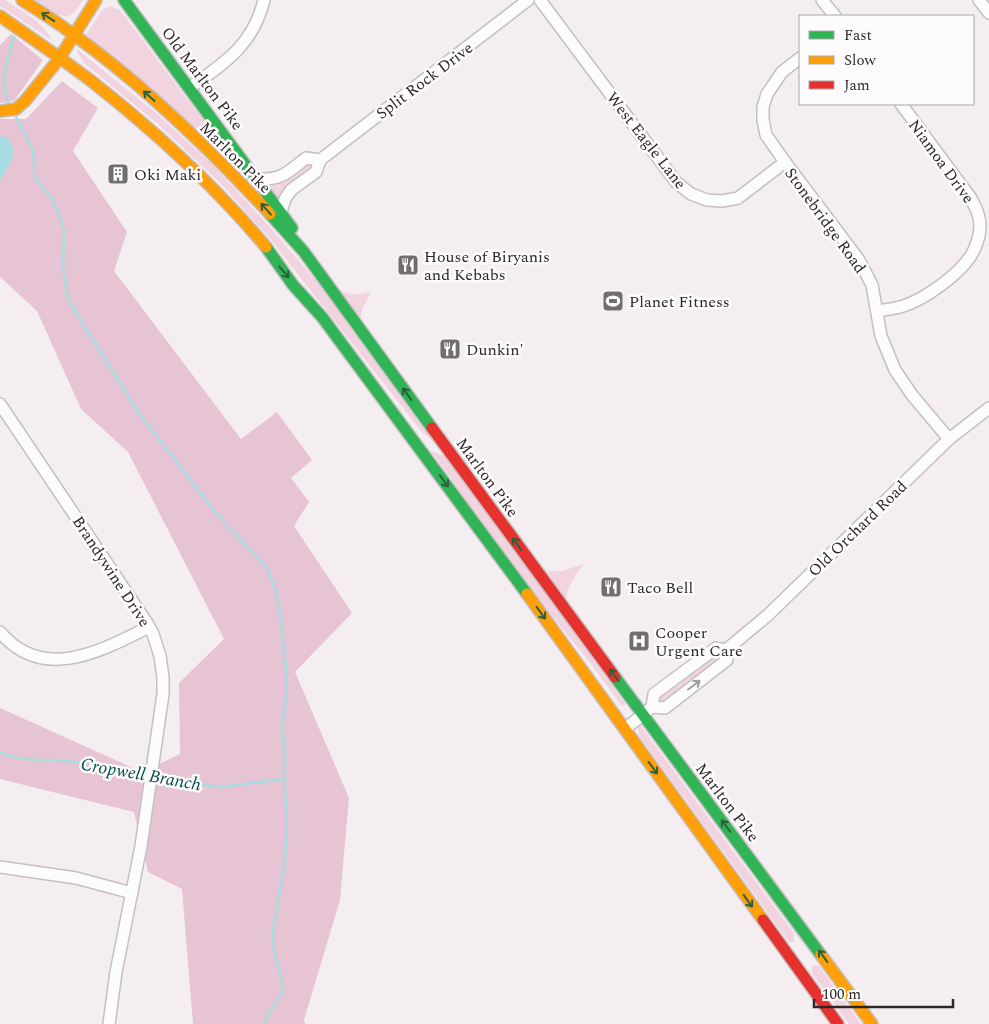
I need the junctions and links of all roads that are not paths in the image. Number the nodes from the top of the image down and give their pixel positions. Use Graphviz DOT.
graph roads {
  1 [pos="22,0"];
  2 [pos="96,0"];
  3 [pos="124,0"];
  4 [pos="264,0"];
  5 [pos="528,0"];
  6 [pos="540,0"];
  7 [pos="822,0"];
  8 [pos="979,0"];
  9 [pos="989,13"];
  10 [pos="834,15"];
  11 [pos="0,16"];
  12 [pos="74,34"];
  13 [pos="59,59"];
  14 [pos="799,59"];
  15 [pos="190,88"];
  16 [pos="902,105"];
  17 [pos="0,111"];
  18 [pos="320,160"];
  19 [pos="785,162"];
  20 [pos="257,179"];
  21 [pos="281,212"];
  22 [pos="322,276"];
  23 [pos="877,311"];
  24 [pos="0,404"];
  25 [pos="989,408"];
  26 [pos="406,430"];
  27 [pos="948,439"];
  28 [pos="450,454"];
  29 [pos="149,627"];
  30 [pos="0,632"];
  31 [pos="726,650"];
  32 [pos="647,710"];
  33 [pos="625,729"];
  34 [pos="0,866"];
  35 [pos="132,893"];
  36 [pos="109,1024"];
  37 [pos="838,1024"];
  38 [pos="872,1024"];
  12 -- 1 [label="main road, Marlton Pike, one-way"];
  2 -- 12 [label="main road"];
  3 -- 15 [label="main road, Old Marlton Pike"];
  4 -- 15 [label="street"];
  5 -- 18 [label="street, Split Rock Drive"];
  6 -- 19 [label="street, West Eagle Lane"];
  7 -- 10 [label="street"];
  8 -- 9 [label="street"];
  11 -- 13 [label="main road"];
  12 -- 13 [label="main road"];
  22 -- 12 [label="main road, Marlton Pike, one-way"];
  13 -- 17 [label="main road"];
  13 -- 26 [label="main road, one-way"];
  14 -- 19 [label="street, Stonebridge Road"];
  15 -- 20 [label="main road, Old Marlton Pike"];
  16 -- 23 [label="street, Niamoa Drive"];
  18 -- 20 [label="street, Split Rock Drive"];
  18 -- 21 [label="street, Split Rock Drive"];
  19 -- 23 [label="street, Stonebridge Road"];
  20 -- 21 [label="main road, Old Marlton Pike"];
  21 -- 22 [label="main road, Old Marlton Pike"];
  28 -- 22 [label="main road, Marlton Pike, one-way"];
  23 -- 27 [label="street, Stonebridge Road"];
  24 -- 29 [label="street, Brandywine Drive"];
  25 -- 27 [label="street, Old Orchard Road"];
  26 -- 28 [label="main road"];
  26 -- 33 [label="main road, one-way"];
  27 -- 31 [label="street, Old Orchard Road"];
  32 -- 28 [label="main road, Marlton Pike, one-way"];
  29 -- 30 [label="street"];
  29 -- 35 [label="street, Brandywine Drive"];
  31 -- 32 [label="street, Old Orchard Road"];
  32 -- 31 [label="street, Old Orchard Road, one-way"];
  32 -- 33 [label="street, Old Orchard Road"];
  38 -- 32 [label="main road, Marlton Pike, one-way"];
  33 -- 37 [label="main road, one-way"];
  34 -- 35 [label="street"];
  35 -- 36 [label="street, Brandywine Drive"];
}
